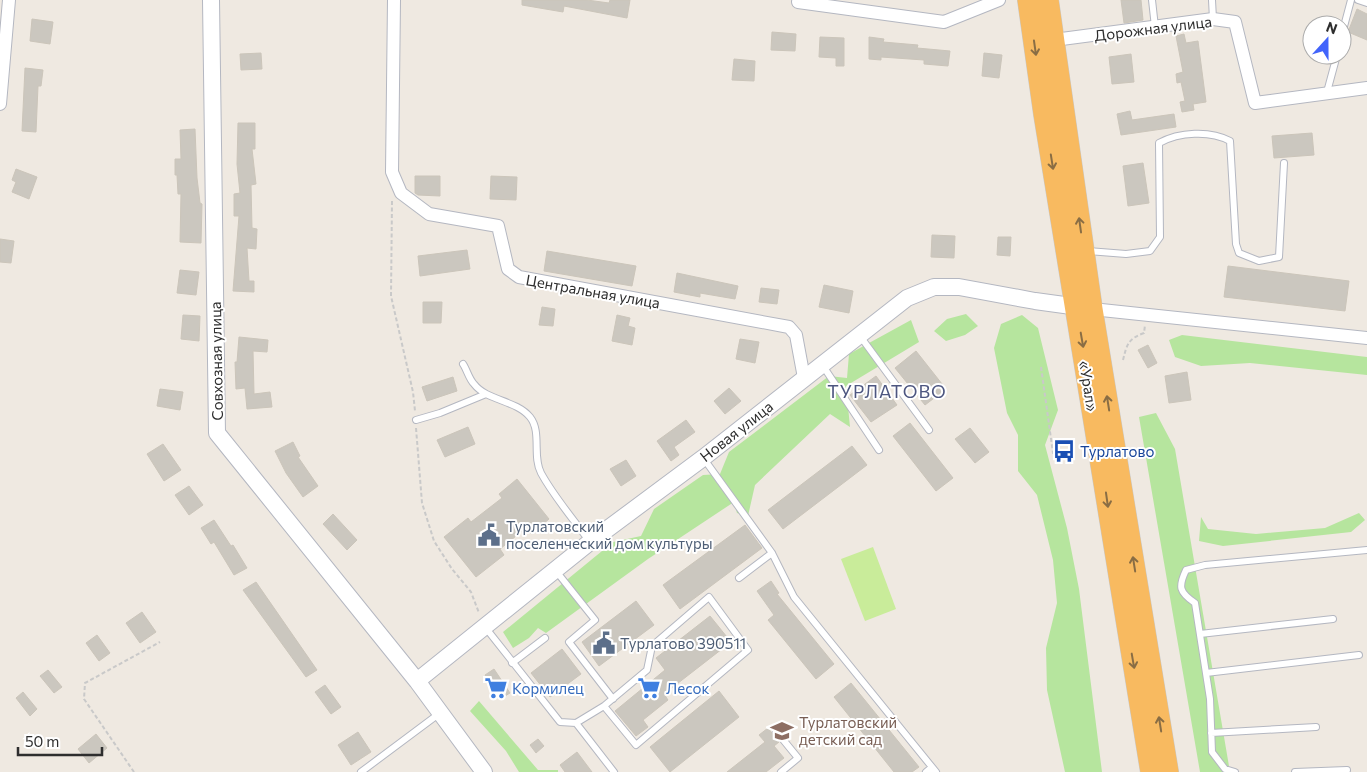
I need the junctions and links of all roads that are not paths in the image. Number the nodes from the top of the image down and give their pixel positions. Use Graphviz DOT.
graph roads {
  1 [pos="9,0"];
  2 [pos="211,0"];
  3 [pos="394,0"];
  4 [pos="999,0"];
  5 [pos="1028,0"];
  6 [pos="1048,0"];
  7 [pos="1152,0"];
  8 [pos="1212,0"];
  9 [pos="1351,0"];
  10 [pos="1358,0"];
  11 [pos="798,2"];
  12 [pos="1367,4"];
  13 [pos="1347,15"];
  14 [pos="1213,20"];
  15 [pos="1155,27"];
  16 [pos="1054,40"];
  17 [pos="1334,65"];
  18 [pos="1367,88"];
  19 [pos="1327,92"];
  20 [pos="0,104"];
  21 [pos="1284,164"];
  22 [pos="1084,251"];
  23 [pos="1071,274"];
  24 [pos="1049,302"];
  25 [pos="1084,307"];
  26 [pos="859,335"];
  27 [pos="1367,338"];
  28 [pos="821,363"];
  29 [pos="463,364"];
  30 [pos="804,378"];
  31 [pos="486,394"];
  32 [pos="416,420"];
  33 [pos="929,430"];
  34 [pos="879,450"];
  35 [pos="703,458"];
  36 [pos="590,542"];
  37 [pos="1367,550"];
  38 [pos="772,553"];
  39 [pos="556,571"];
  40 [pos="739,578"];
  41 [pos="1333,618"];
  42 [pos="485,626"];
  43 [pos="1200,634"];
  44 [pos="545,638"];
  45 [pos="1359,655"];
  46 [pos="512,663"];
  47 [pos="1206,673"];
  48 [pos="417,681"];
  49 [pos="613,699"];
  50 [pos="604,706"];
  51 [pos="440,713"];
  52 [pos="576,723"];
  53 [pos="1316,727"];
  54 [pos="776,731"];
  55 [pos="1212,733"];
  56 [pos="934,770"];
  57 [pos="1346,770"];
  58 [pos="361,772"];
  59 [pos="484,772"];
  60 [pos="614,772"];
  61 [pos="781,772"];
  62 [pos="926,772"];
  63 [pos="1151,772"];
  64 [pos="1168,772"];
  65 [pos="1235,772"];
  66 [pos="1295,772"];
  1 -- 20 [label="street"];
  2 -- 48 [label="street, Совхозная улица"];
  3 -- 30 [label="street, Центральная улица"];
  4 -- 11 [label="street"];
  5 -- 23 [label="highway, «Урал», one-way"];
  6 -- 16 [label="highway, «Урал»"];
  7 -- 15 [label="lane"];
  8 -- 14 [label="lane"];
  9 -- 13 [label="lane"];
  10 -- 12 [label="lane"];
  14 -- 15 [label="street, Дорожная улица"];
  14 -- 19 [label="street, Дорожная улица"];
  15 -- 16 [label="street, Дорожная улица"];
  22 -- 16 [label="highway, «Урал», one-way"];
  17 -- 19 [label="lane"];
  18 -- 19 [label="street, Дорожная улица"];
  21 -- 22 [label="lane"];
  22 -- 25 [label="highway, «Урал»"];
  23 -- 24 [label="street"];
  23 -- 25 [label="highway, «Урал»"];
  24 -- 25 [label="street, Новая улица"];
  24 -- 26 [label="street, Новая улица"];
  25 -- 27 [label="street"];
  25 -- 63 [label="highway, «Урал», one-way"];
  64 -- 25 [label="highway, «Урал», one-way"];
  26 -- 28 [label="street, Новая улица"];
  26 -- 33 [label="lane"];
  28 -- 30 [label="street, Новая улица"];
  28 -- 34 [label="lane"];
  29 -- 31 [label="lane"];
  30 -- 35 [label="street, Новая улица"];
  31 -- 32 [label="lane"];
  31 -- 36 [label="lane"];
  35 -- 36 [label="street, Новая улица"];
  35 -- 38 [label="lane"];
  36 -- 39 [label="street, Новая улица"];
  37 -- 43 [label="lane"];
  38 -- 40 [label="lane"];
  38 -- 56 [label="lane"];
  39 -- 42 [label="street, Новая улица"];
  39 -- 49 [label="lane"];
  41 -- 43 [label="lane"];
  42 -- 46 [label="lane"];
  42 -- 48 [label="street, Новая улица"];
  43 -- 47 [label="lane"];
  44 -- 46 [label="lane"];
  45 -- 47 [label="lane"];
  46 -- 52 [label="lane"];
  47 -- 55 [label="lane"];
  48 -- 51 [label="street, Совхозная улица"];
  49 -- 50 [label="lane"];
  49 -- 50 [label="lane"];
  50 -- 52 [label="lane"];
  51 -- 58 [label="lane"];
  51 -- 59 [label="street, Совхозная улица"];
  52 -- 60 [label="lane"];
  53 -- 55 [label="lane"];
  54 -- 61 [label="lane"];
  55 -- 65 [label="lane"];
  56 -- 62 [label="lane"];
  57 -- 66 [label="lane"];
}
